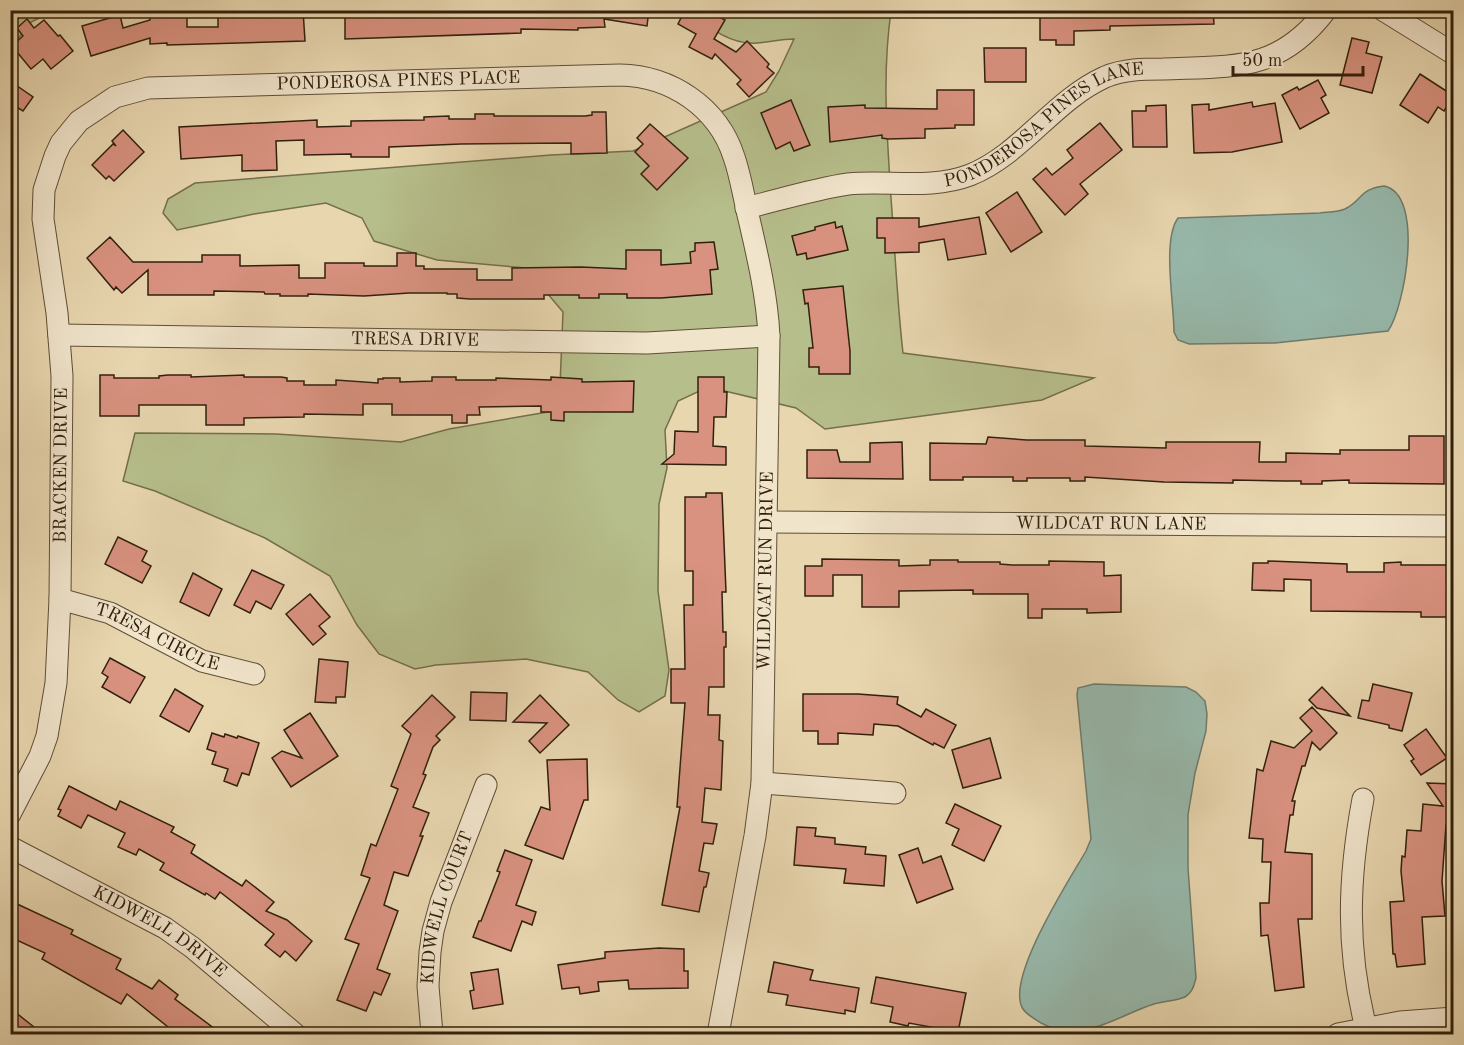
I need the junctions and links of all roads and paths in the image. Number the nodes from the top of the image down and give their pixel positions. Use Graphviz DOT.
graph roads {
  1 [pos="1326,10"];
  2 [pos="1383,10"];
  3 [pos="1454,54"];
  4 [pos="710,115"];
  5 [pos="83,119"];
  6 [pos="746,208"];
  7 [pos="59,335"];
  8 [pos="769,336"];
  9 [pos="767,522"];
  10 [pos="1454,526"];
  11 [pos="60,599"];
  12 [pos="254,674"];
  13 [pos="762,783"];
  14 [pos="486,785"];
  15 [pos="896,793"];
  16 [pos="1363,798"];
  17 [pos="10,814"];
  18 [pos="10,847"];
  19 [pos="1454,1018"];
  20 [pos="1366,1028"];
  21 [pos="295,1035"];
  22 [pos="432,1035"];
  23 [pos="718,1035"];
  24 [pos="1338,1035"];
  1 -- 6 [label="street, PONDEROSA PINES LANE"];
  2 -- 3 [label="street"];
  4 -- 5 [label="street, PONDEROSA PINES PLACE"];
  4 -- 6 [label="street, WILDCAT RUN DRIVE"];
  5 -- 7 [label="street, BRACKEN DRIVE"];
  6 -- 8 [label="street, WILDCAT RUN DRIVE"];
  7 -- 8 [label="street, TRESA DRIVE"];
  7 -- 11 [label="street, BRACKEN DRIVE"];
  8 -- 9 [label="street, WILDCAT RUN DRIVE"];
  9 -- 10 [label="street, WILDCAT RUN LANE"];
  9 -- 13 [label="street, WILDCAT RUN DRIVE"];
  11 -- 12 [label="street, TRESA CIRCLE"];
  11 -- 17 [label="street, BRACKEN DRIVE"];
  13 -- 15 [label="street"];
  13 -- 23 [label="street, WILDCAT RUN DRIVE"];
  14 -- 22 [label="street, KIDWELL COURT"];
  16 -- 20 [label="street"];
  18 -- 21 [label="street, KIDWELL DRIVE"];
  19 -- 20 [label="street"];
  20 -- 24 [label="street"];
}
